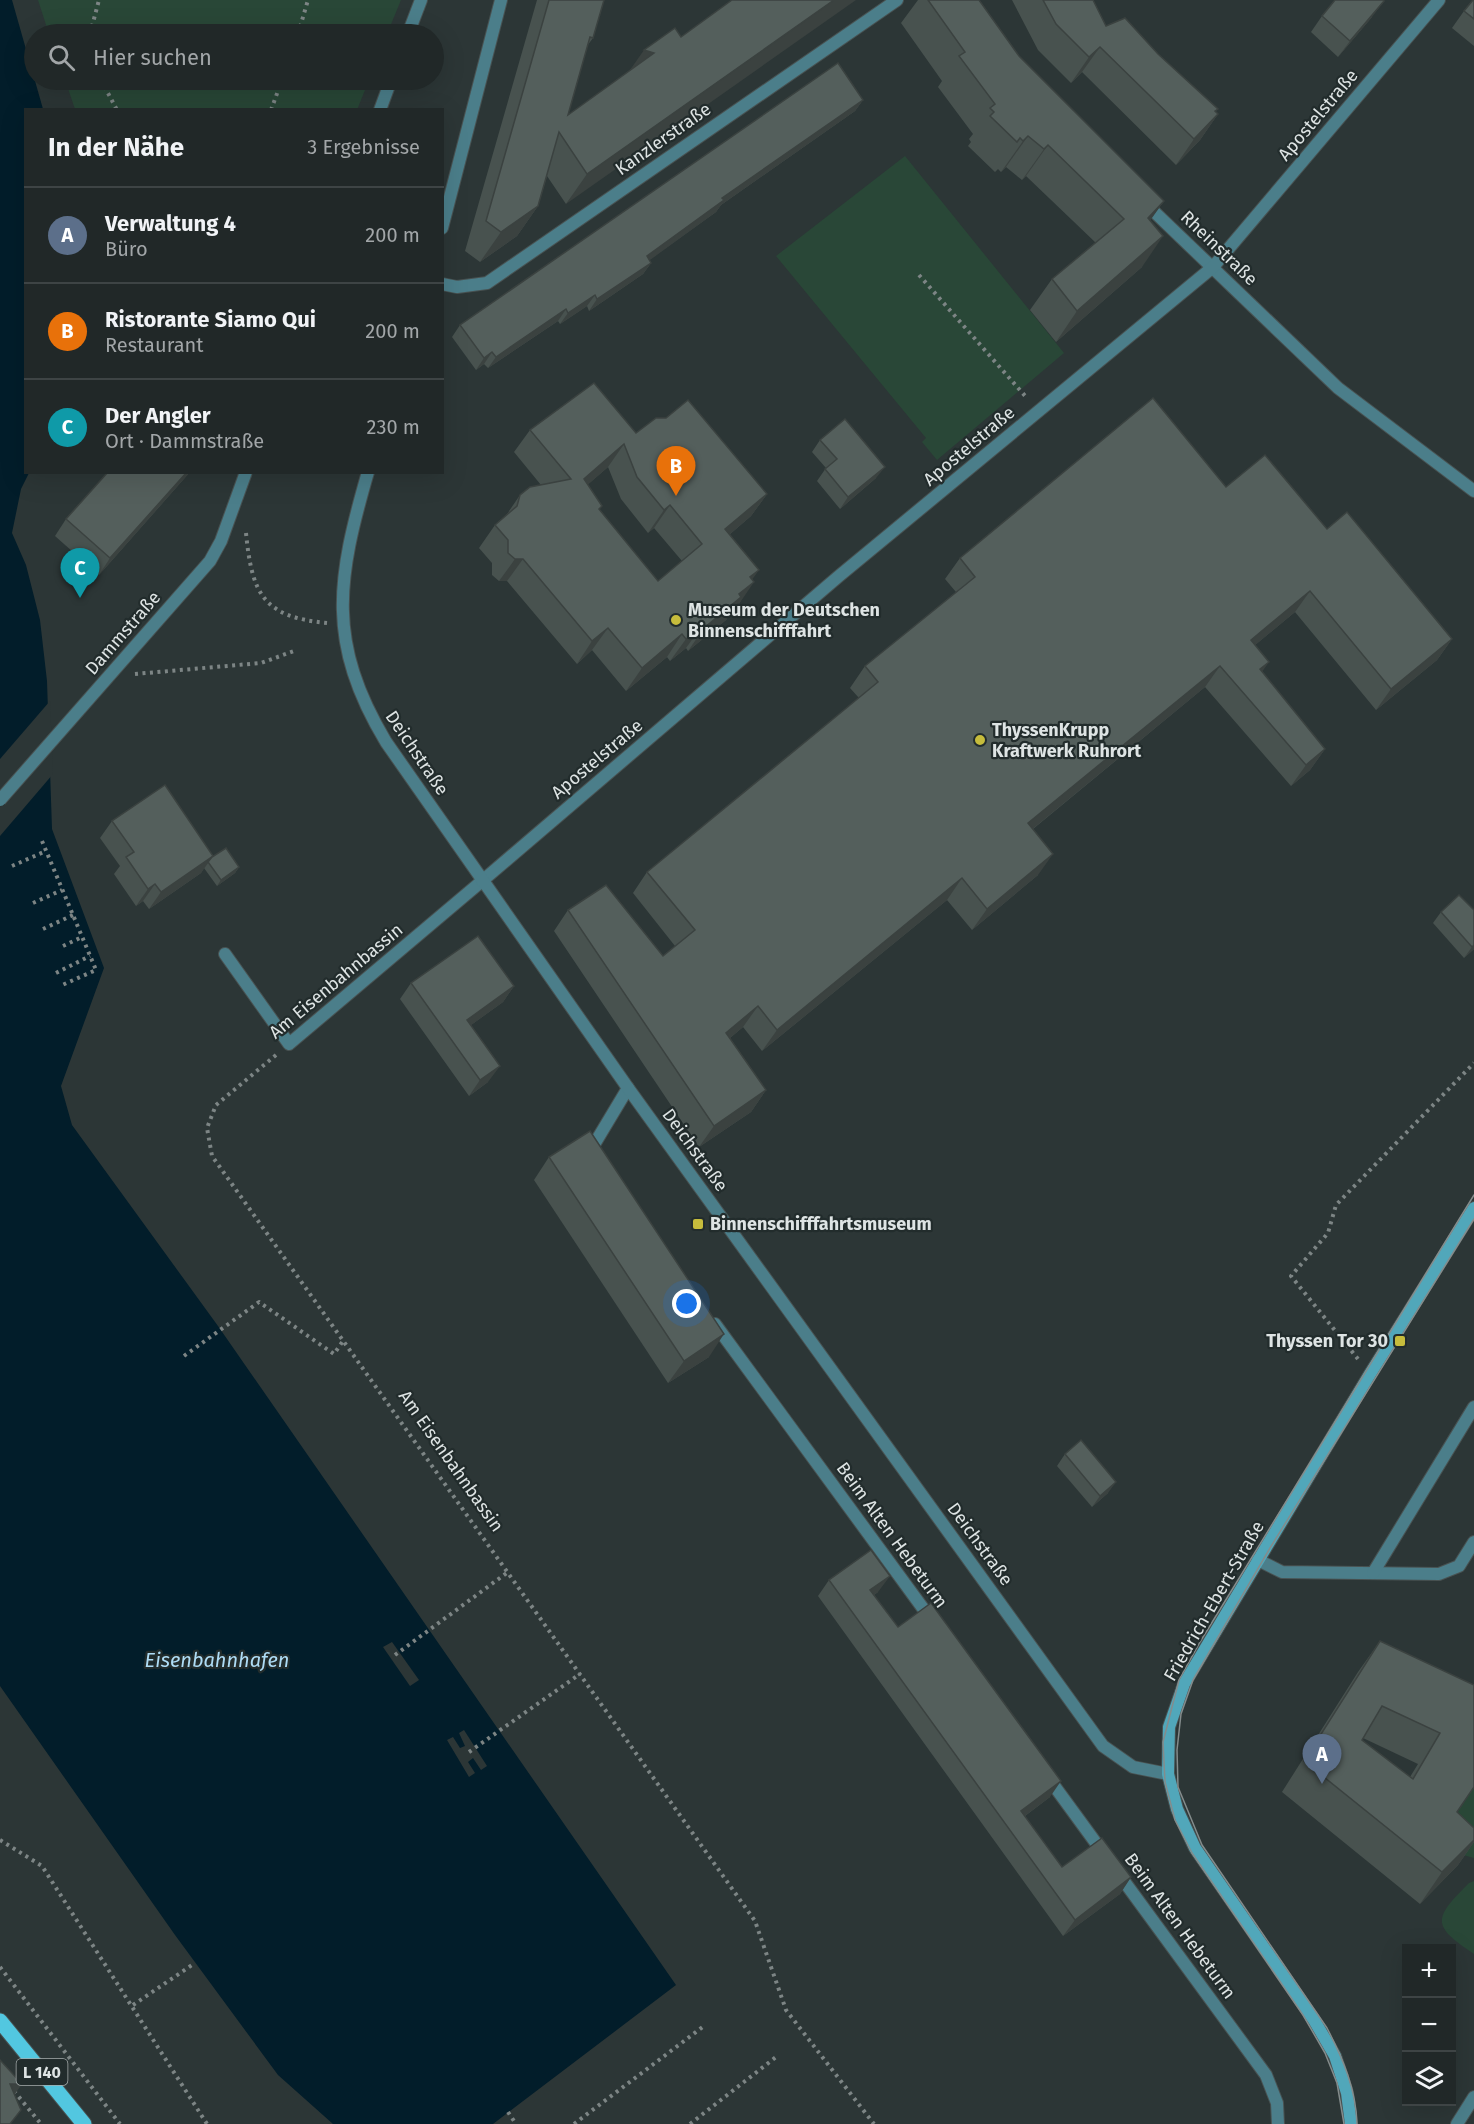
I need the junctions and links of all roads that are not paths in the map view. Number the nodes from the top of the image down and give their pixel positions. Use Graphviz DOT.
graph roads {
  1 [pos="421,0"];
  2 [pos="501,0"];
  3 [pos="897,0"];
  4 [pos="1439,0"];
  5 [pos="412,24"];
  6 [pos="387,90"];
  7 [pos="381,108"];
  8 [pos="1139,197"];
  9 [pos="444,220"];
  10 [pos="1213,267"];
  11 [pos="444,284"];
  12 [pos="245,474"];
  13 [pos="367,474"];
  14 [pos="1474,491"];
  15 [pos="0,800"];
  16 [pos="483,881"];
  17 [pos="225,954"];
  18 [pos="628,1088"];
  19 [pos="595,1161"];
  20 [pos="1474,1208"];
  21 [pos="708,1315"];
  22 [pos="1474,1407"];
  23 [pos="1474,1542"];
  24 [pos="1258,1560"];
  25 [pos="1373,1573"];
  26 [pos="941,1632"];
  27 [pos="1040,1767"];
  28 [pos="1168,1774"];
  29 [pos="0,2021"];
  30 [pos="1474,2097"];
  31 [pos="84,2124"];
  32 [pos="1278,2124"];
  33 [pos="1351,2124"];
  34 [pos="1457,2124"];
  1 -- 5 [label="street"];
  2 -- 9 [label="street"];
  3 -- 11 [label="street, Kanzlerstraße"];
  4 -- 10 [label="street, Apostelstraße"];
  6 -- 7 [label="street"];
  8 -- 10 [label="street, Rheinstraße"];
  10 -- 14 [label="street, Rheinstraße"];
  10 -- 16 [label="street, Apostelstraße"];
  12 -- 15 [label="street, Dammstraße, bridge"];
  13 -- 16 [label="street, Deichstraße"];
  16 -- 17 [label="street, Am Eisenbahnbassin"];
  16 -- 18 [label="street, Deichstraße"];
  18 -- 19 [label="street"];
  18 -- 28 [label="street, Deichstraße"];
  20 -- 24 [label="main road, Friedrich-Ebert-Straße"];
  21 -- 26 [label="street, Beim Alten Hebeturm"];
  22 -- 25 [label="street"];
  23 -- 25 [label="street"];
  24 -- 25 [label="street"];
  24 -- 28 [label="main road, Friedrich-Ebert-Straße"];
  27 -- 32 [label="street, Beim Alten Hebeturm"];
  28 -- 33 [label="main road, Friedrich-Ebert-Straße"];
  29 -- 31 [label="main road, L 140"];
  30 -- 34 [label="street"];
}
